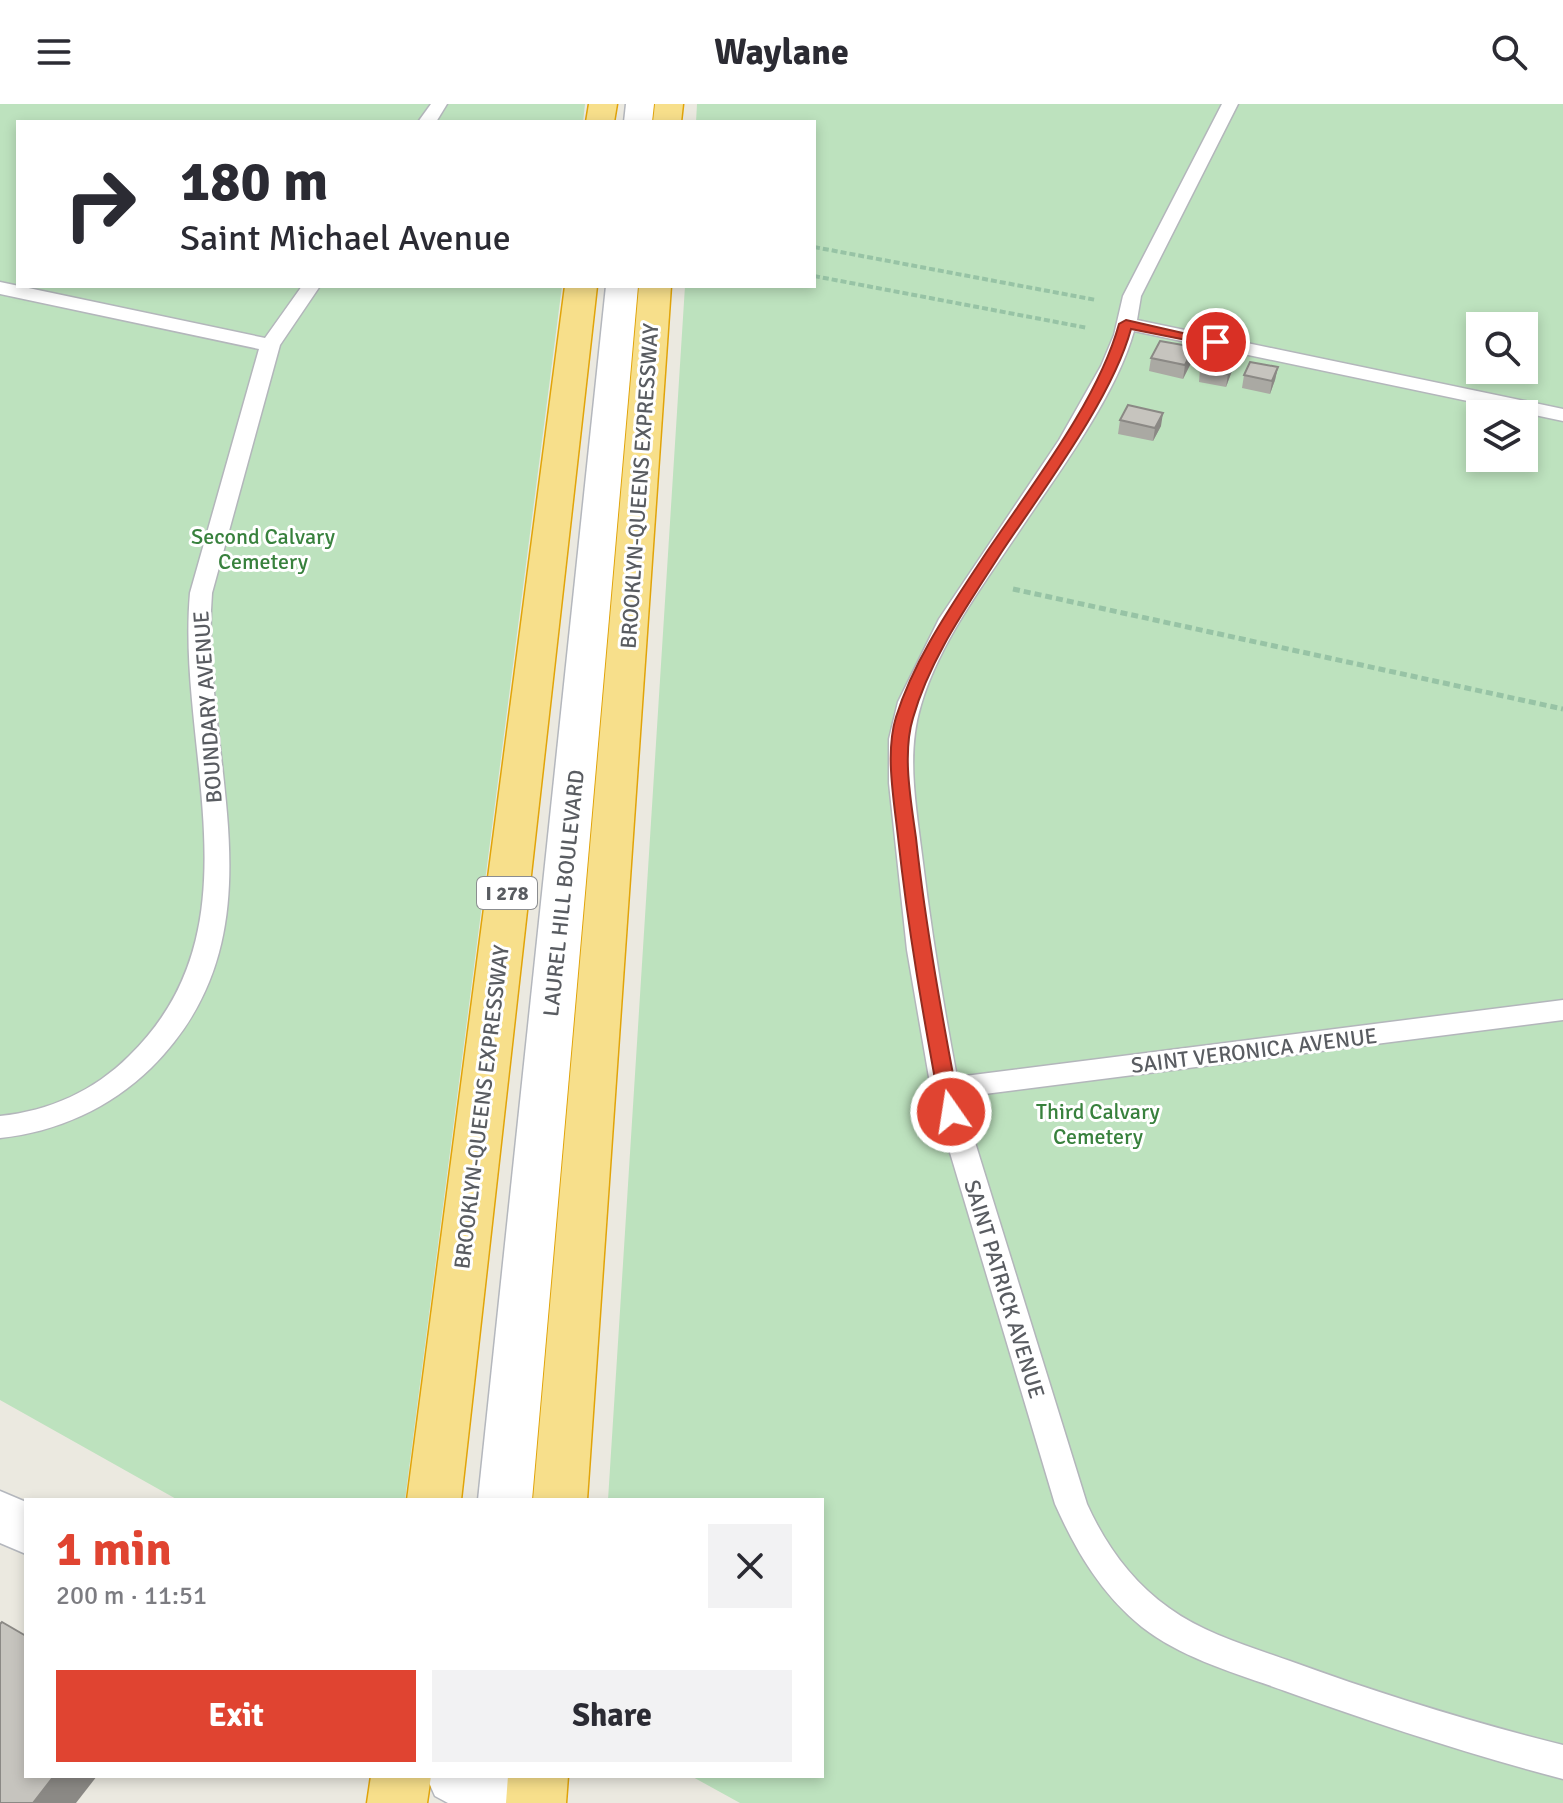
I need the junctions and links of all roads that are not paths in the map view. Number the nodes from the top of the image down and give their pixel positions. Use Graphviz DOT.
graph roads {
  1 [pos="1230,104"];
  2 [pos="0,288"];
  3 [pos="310,288"];
  4 [pos="581,288"];
  5 [pos="622,288"];
  6 [pos="655,288"];
  7 [pos="1127,322"];
  8 [pos="270,345"];
  9 [pos="1563,415"];
  10 [pos="1563,1010"];
  11 [pos="945,1089"];
  12 [pos="0,1127"];
  13 [pos="434,1498"];
  14 [pos="505,1498"];
  15 [pos="560,1498"];
  16 [pos="0,1515"];
  17 [pos="24,1529"];
  18 [pos="1563,1762"];
  19 [pos="401,1778"];
  20 [pos="538,1778"];
  21 [pos="397,1803"];
  22 [pos="536,1803"];
  1 -- 7 [label="lane, SAINT PATRICK AVENUE"];
  2 -- 8 [label="lane"];
  3 -- 8 [label="lane, BOUNDARY AVENUE"];
  4 -- 13 [label="highway, BROOKLYN-QUEENS EXPRESSWAY / I 278"];
  5 -- 14 [label="main road, LAUREL HILL BOULEVARD"];
  6 -- 15 [label="highway, BROOKLYN-QUEENS EXPRESSWAY"];
  7 -- 9 [label="lane"];
  7 -- 11 [label="lane, SAINT PATRICK AVENUE"];
  8 -- 12 [label="lane, BOUNDARY AVENUE"];
  10 -- 11 [label="lane, SAINT VERONICA AVENUE"];
  11 -- 18 [label="lane, SAINT PATRICK AVENUE"];
  16 -- 17 [label="main road"];
  19 -- 21 [label="highway"];
  20 -- 22 [label="highway"];
}
